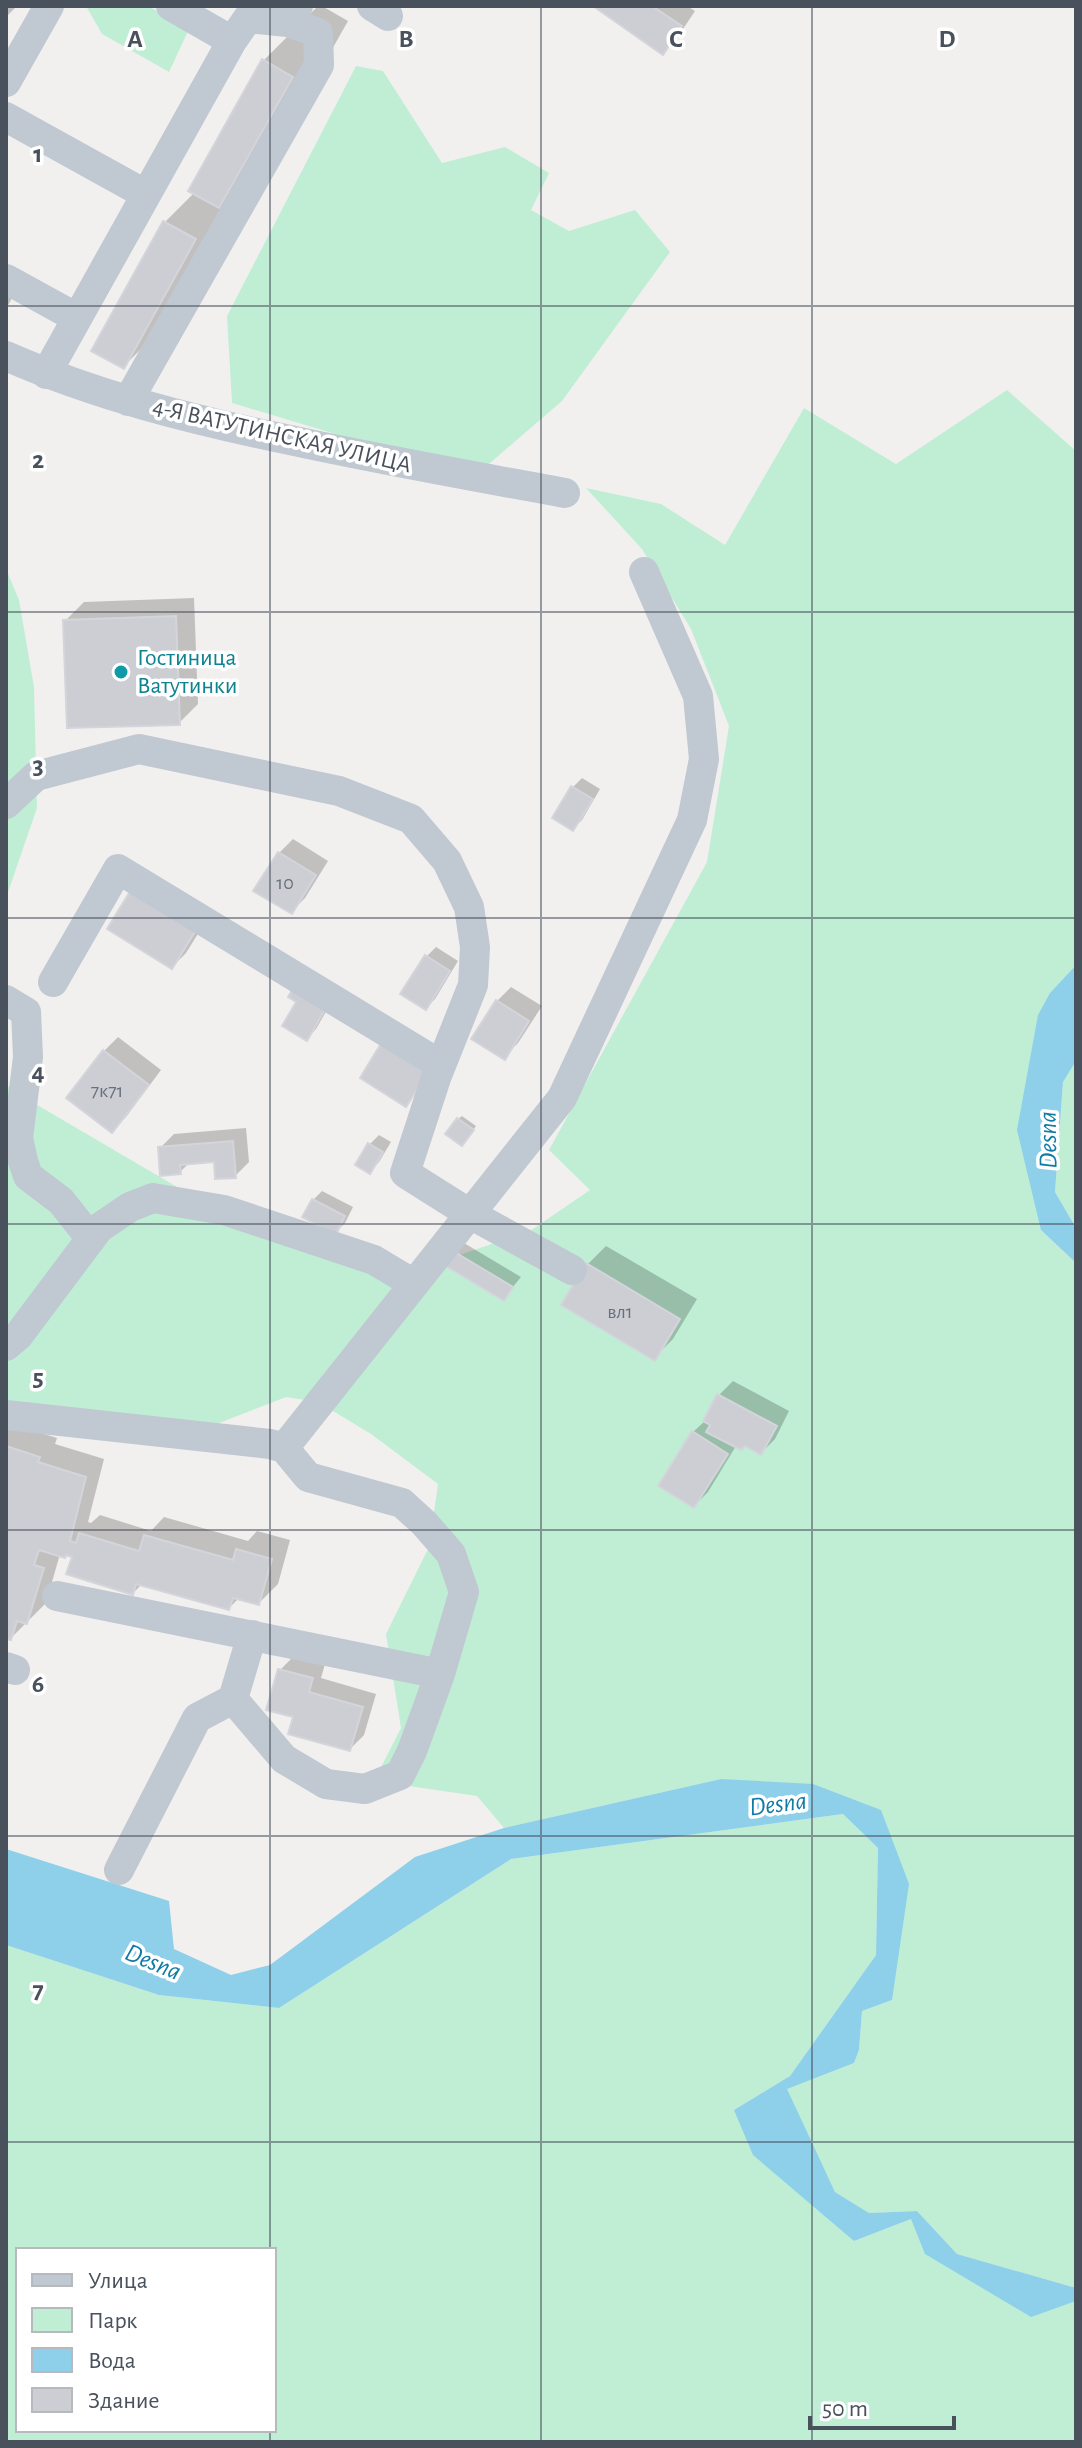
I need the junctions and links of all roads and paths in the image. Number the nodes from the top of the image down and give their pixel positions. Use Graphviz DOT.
graph roads {
  1 [pos="49,6"];
  2 [pos="171,6"];
  3 [pos="293,14"];
  4 [pos="232,41"];
  5 [pos="6,82"];
  6 [pos="6,117"];
  7 [pos="145,194"];
  8 [pos="6,279"];
  9 [pos="77,318"];
  10 [pos="6,356"];
  11 [pos="46,374"];
  12 [pos="128,401"];
  13 [pos="565,493"];
  14 [pos="644,572"];
  15 [pos="6,804"];
  16 [pos="53,982"];
  17 [pos="6,1000"];
  18 [pos="441,1065"];
  19 [pos="470,1214"];
  20 [pos="91,1239"];
  21 [pos="572,1270"];
  22 [pos="414,1284"];
  23 [pos="6,1346"];
  24 [pos="6,1415"];
  25 [pos="284,1448"];
  26 [pos="57,1596"];
  27 [pos="252,1635"];
  28 [pos="440,1674"];
  29 [pos="233,1699"];
  30 [pos="119,1870"];
  1 -- 5 [label="street"];
  2 -- 4 [label="street"];
  3 -- 4 [label="street"];
  3 -- 12 [label="street"];
  4 -- 7 [label="street"];
  6 -- 7 [label="street"];
  7 -- 9 [label="street"];
  8 -- 9 [label="street"];
  9 -- 11 [label="street"];
  10 -- 11 [label="street, 4-Я ВАТУТИНСКАЯ УЛИЦА"];
  11 -- 12 [label="street, 4-Я ВАТУТИНСКАЯ УЛИЦА"];
  12 -- 13 [label="street, 4-Я ВАТУТИНСКАЯ УЛИЦА"];
  14 -- 19 [label="street"];
  15 -- 18 [label="street"];
  16 -- 18 [label="street"];
  17 -- 20 [label="street"];
  18 -- 19 [label="street"];
  19 -- 21 [label="street"];
  19 -- 22 [label="street"];
  20 -- 22 [label="street"];
  20 -- 23 [label="street"];
  22 -- 25 [label="street"];
  24 -- 25 [label="street"];
  25 -- 28 [label="street"];
  26 -- 27 [label="street"];
  27 -- 28 [label="street"];
  27 -- 29 [label="street"];
  28 -- 29 [label="street"];
  29 -- 30 [label="street"];
}
